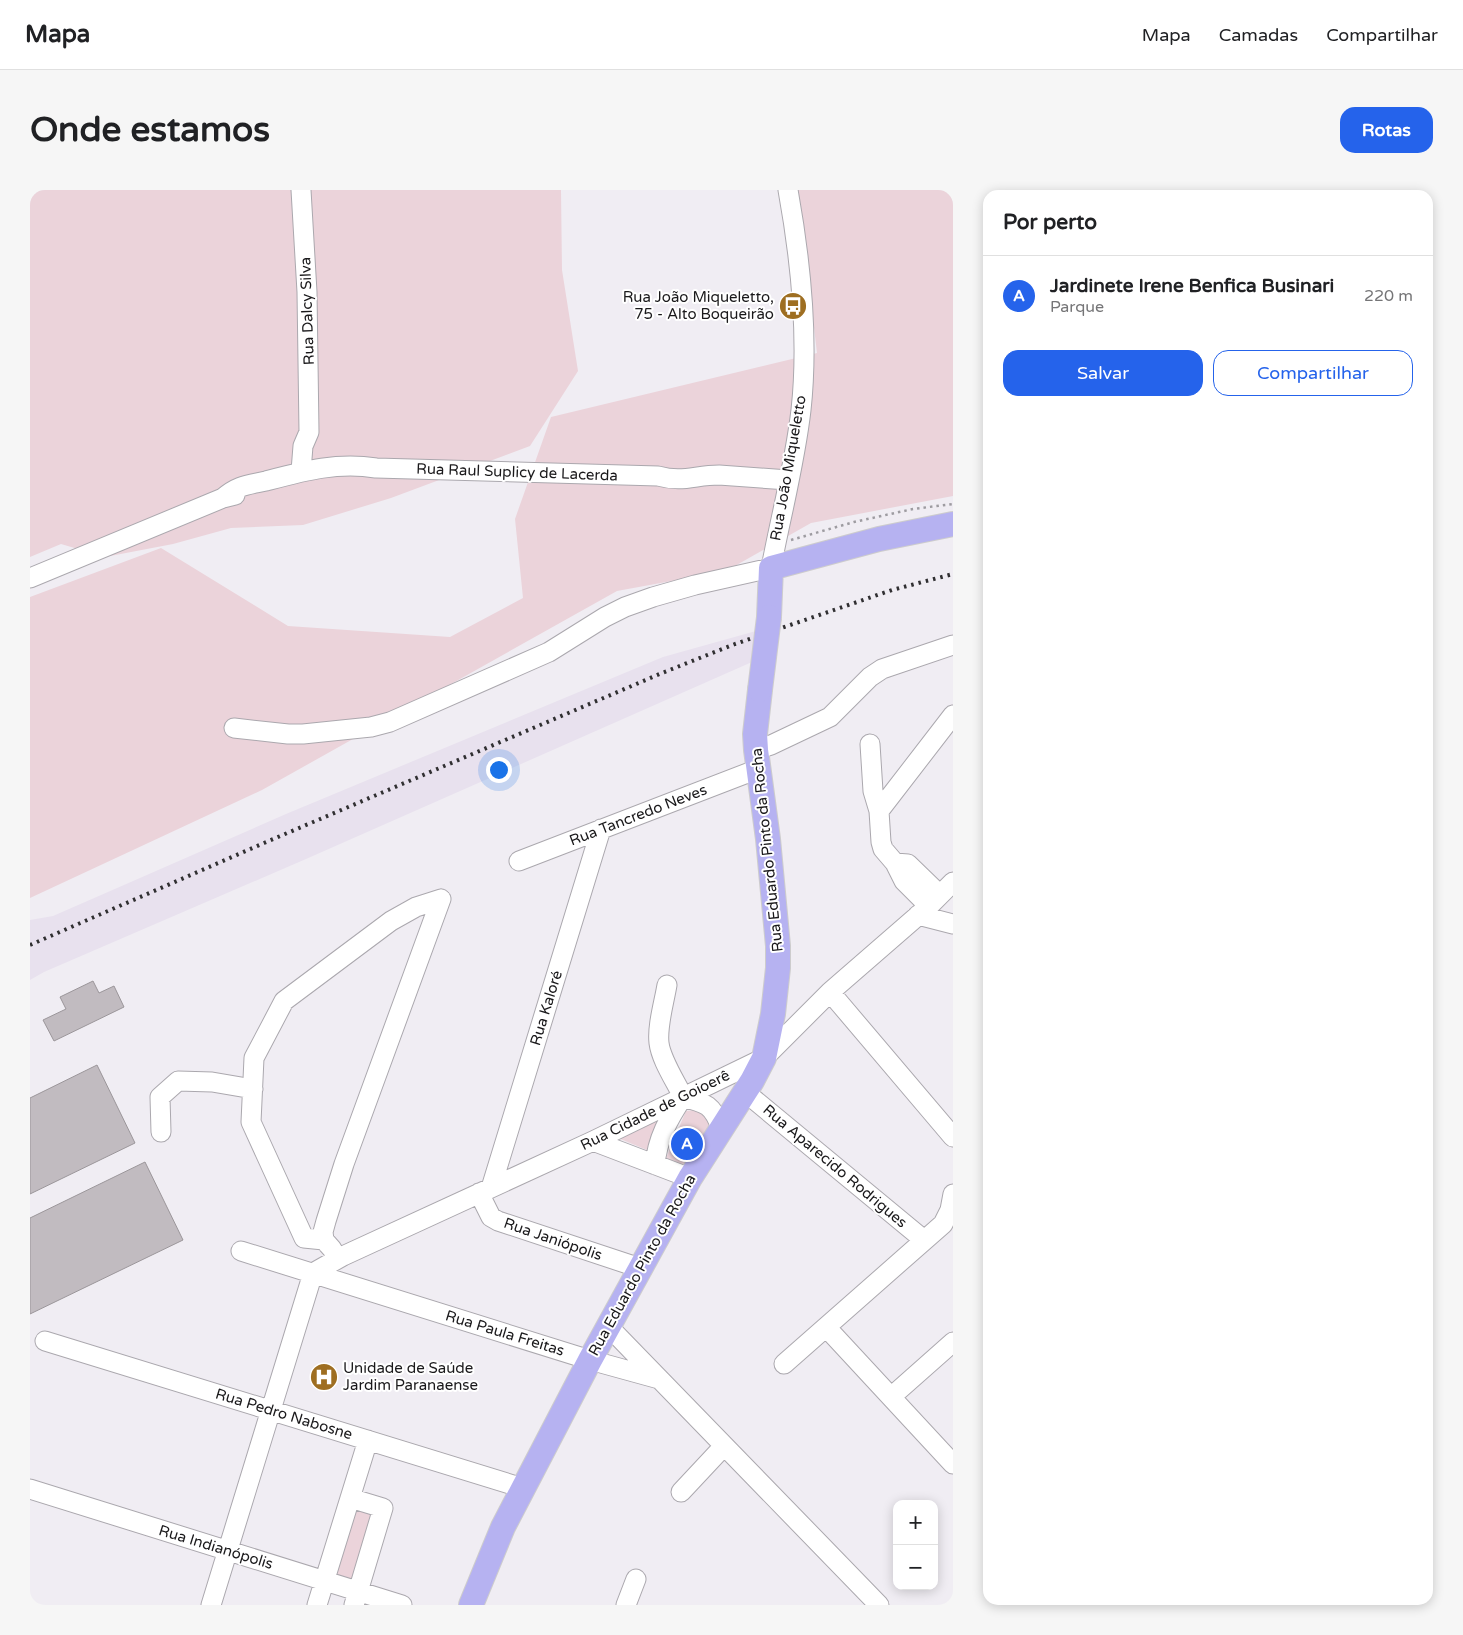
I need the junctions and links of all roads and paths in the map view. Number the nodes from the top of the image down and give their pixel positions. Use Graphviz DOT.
graph roads {
  1 [pos="301,190"];
  2 [pos="788,190"];
  3 [pos="318,468"];
  4 [pos="788,480"];
  5 [pos="953,504"];
  6 [pos="953,524"];
  7 [pos="784,543"];
  8 [pos="771,568"];
  9 [pos="30,578"];
  10 [pos="953,645"];
  11 [pos="953,715"];
  12 [pos="234,728"];
  13 [pos="870,744"];
  14 [pos="757,759"];
  15 [pos="879,811"];
  16 [pos="602,829"];
  17 [pos="518,861"];
  18 [pos="935,899"];
  19 [pos="953,924"];
  20 [pos="667,985"];
  21 [pos="830,992"];
  22 [pos="764,1058"];
  23 [pos="253,1089"];
  24 [pos="745,1092"];
  25 [pos="683,1097"];
  26 [pos="721,1128"];
  27 [pos="161,1132"];
  28 [pos="953,1137"];
  29 [pos="593,1141"];
  30 [pos="654,1164"];
  31 [pos="690,1178"];
  32 [pos="485,1191"];
  33 [pos="953,1194"];
  34 [pos="324,1240"];
  35 [pos="924,1240"];
  36 [pos="240,1251"];
  37 [pos="342,1256"];
  38 [pos="640,1268"];
  39 [pos="312,1273"];
  40 [pos="352,1286"];
  41 [pos="608,1326"];
  42 [pos="826,1327"];
  43 [pos="45,1340"];
  44 [pos="953,1342"];
  45 [pos="590,1360"];
  46 [pos="784,1364"];
  47 [pos="659,1379"];
  48 [pos="891,1397"];
  49 [pos="271,1410"];
  50 [pos="368,1440"];
  51 [pos="724,1446"];
  52 [pos="953,1464"];
  53 [pos="523,1488"];
  54 [pos="30,1489"];
  55 [pos="682,1492"];
  56 [pos="350,1498"];
  57 [pos="227,1551"];
  58 [pos="636,1579"];
  59 [pos="324,1581"];
  60 [pos="356,1598"];
  61 [pos="211,1605"];
  62 [pos="317,1605"];
  63 [pos="402,1605"];
  64 [pos="471,1605"];
  65 [pos="626,1605"];
  66 [pos="879,1605"];
  1 -- 3 [label="street, Rua Dalcy Silva"];
  2 -- 4 [label="street, Rua João Miqueletto"];
  3 -- 4 [label="street, Rua Raul Suplicy de Lacerda"];
  3 -- 9 [label="street, Rua Raul Suplicy de Lacerda"];
  4 -- 8 [label="street, Rua João Miqueletto"];
  5 -- 7 [label="path"];
  6 -- 8 [label="main road"];
  8 -- 12 [label="street"];
  8 -- 14 [label="main road, Rua Eduardo Pinto da Rocha, bridge"];
  10 -- 14 [label="street, Rua Tancredo Neves"];
  11 -- 15 [label="street"];
  13 -- 15 [label="street"];
  14 -- 16 [label="street, Rua Tancredo Neves"];
  14 -- 22 [label="main road, Rua Eduardo Pinto da Rocha"];
  15 -- 18 [label="street"];
  16 -- 17 [label="street, Rua Tancredo Neves"];
  16 -- 32 [label="street, Rua Kaloré"];
  18 -- 19 [label="street"];
  18 -- 21 [label="street, Rua Cidade de Goioerê"];
  20 -- 25 [label="street"];
  21 -- 22 [label="street, Rua Cidade de Goioerê"];
  21 -- 28 [label="street"];
  22 -- 24 [label="main road, Rua Eduardo Pinto da Rocha"];
  22 -- 25 [label="street, Rua Cidade de Goioerê"];
  23 -- 27 [label="street"];
  23 -- 34 [label="street"];
  23 -- 34 [label="street"];
  24 -- 26 [label="main road, Rua Eduardo Pinto da Rocha"];
  24 -- 35 [label="street, Rua Aparecido Rodrigues"];
  25 -- 26 [label="street"];
  25 -- 29 [label="street, Rua Cidade de Goioerê"];
  25 -- 30 [label="street"];
  26 -- 31 [label="main road, Rua Eduardo Pinto da Rocha"];
  29 -- 30 [label="street"];
  29 -- 32 [label="street, Rua Cidade de Goioerê"];
  30 -- 31 [label="street"];
  31 -- 38 [label="main road, Rua Eduardo Pinto da Rocha"];
  32 -- 37 [label="street, Rua Cidade de Goioerê"];
  32 -- 38 [label="street, Rua Janiópolis"];
  33 -- 35 [label="street"];
  34 -- 37 [label="street"];
  35 -- 42 [label="street"];
  36 -- 39 [label="street, Rua Paula Freitas"];
  37 -- 39 [label="street, Rua Cidade de Goioerê"];
  37 -- 40 [label="street"];
  38 -- 41 [label="main road, Rua Eduardo Pinto da Rocha"];
  39 -- 40 [label="street, Rua Paula Freitas"];
  39 -- 49 [label="street"];
  40 -- 45 [label="street, Rua Paula Freitas"];
  41 -- 45 [label="main road, Rua Eduardo Pinto da Rocha"];
  41 -- 47 [label="street"];
  42 -- 46 [label="street"];
  42 -- 48 [label="street"];
  43 -- 49 [label="street, Rua Pedro Nabosne"];
  44 -- 48 [label="street"];
  45 -- 47 [label="street, Rua Paula Freitas"];
  45 -- 53 [label="main road, Rua Eduardo Pinto da Rocha"];
  47 -- 51 [label="street"];
  48 -- 52 [label="street"];
  49 -- 50 [label="street, Rua Pedro Nabosne"];
  49 -- 57 [label="street"];
  50 -- 53 [label="street, Rua Pedro Nabosne"];
  50 -- 56 [label="street"];
  51 -- 55 [label="street"];
  51 -- 66 [label="street"];
  53 -- 64 [label="main road, Rua Eduardo Pinto da Rocha"];
  54 -- 57 [label="street, Rua Indianópolis"];
  56 -- 59 [label="street"];
  56 -- 60 [label="street"];
  57 -- 59 [label="street, Rua Indianópolis"];
  57 -- 61 [label="street"];
  58 -- 65 [label="street"];
  59 -- 60 [label="street, Rua Indianópolis"];
  59 -- 62 [label="street"];
  60 -- 63 [label="street, Rua Indianópolis"];
}
